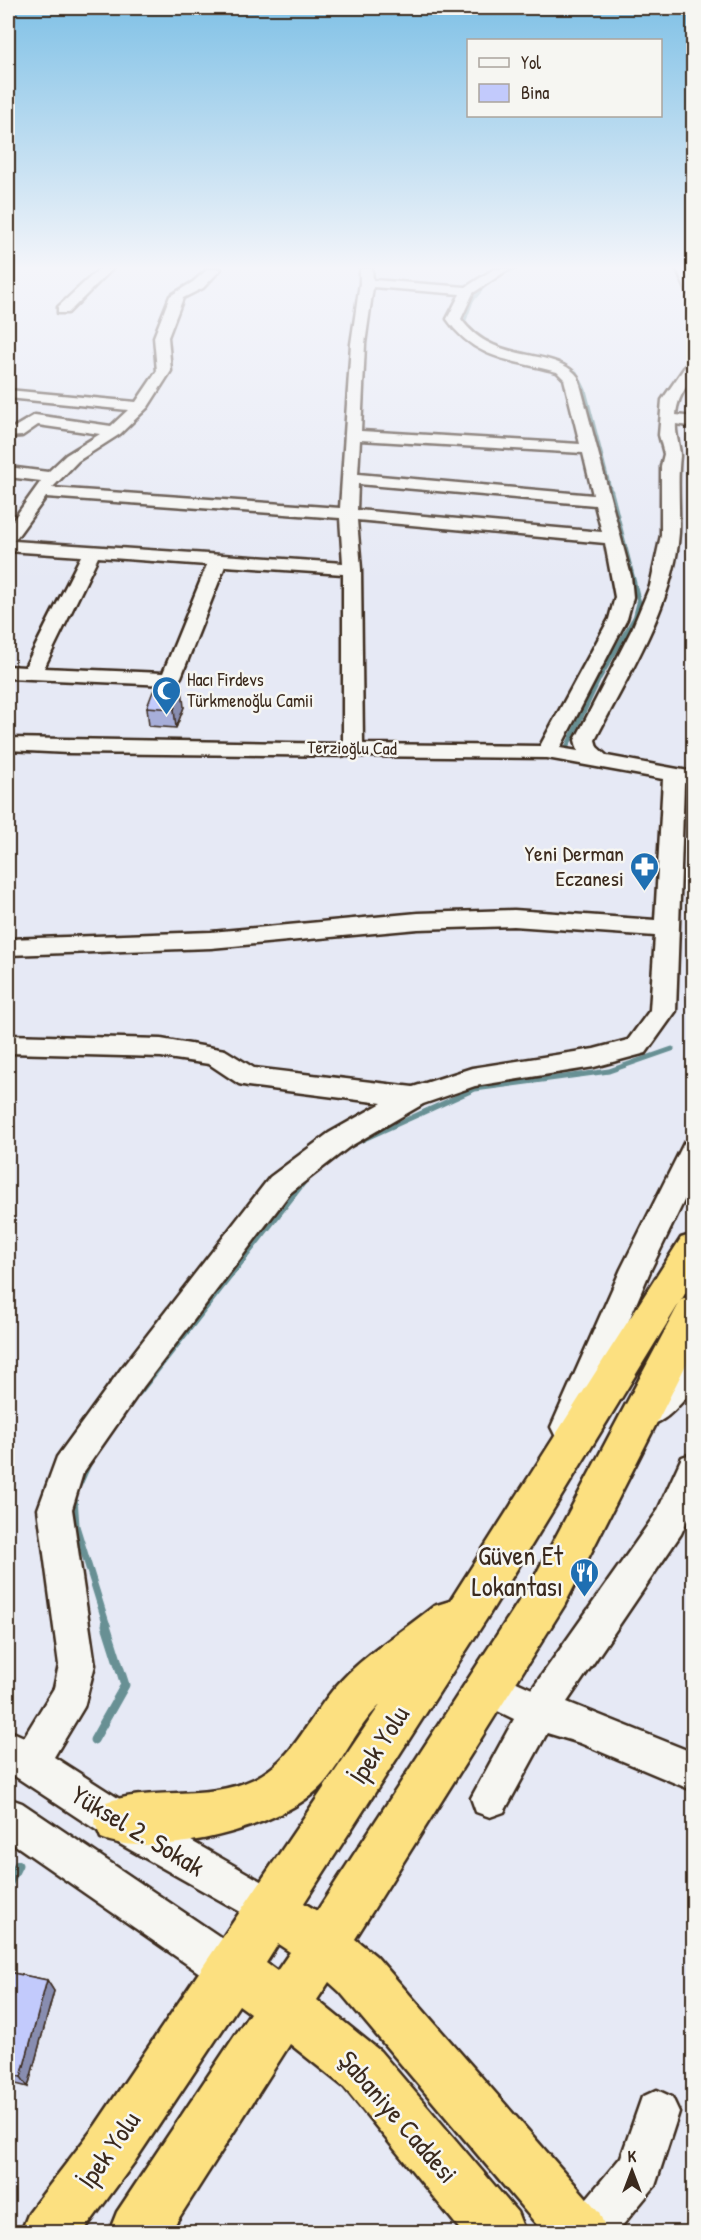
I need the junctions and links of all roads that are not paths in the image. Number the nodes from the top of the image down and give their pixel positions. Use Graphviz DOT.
graph roads {
  1 [pos="162,374"];
  2 [pos="356,374"];
  3 [pos="567,374"];
  4 [pos="687,374"];
  5 [pos="8,394"];
  6 [pos="140,407"];
  7 [pos="668,419"];
  8 [pos="693,422"];
  9 [pos="115,431"];
  10 [pos="8,432"];
  11 [pos="353,435"];
  12 [pos="590,449"];
  13 [pos="671,450"];
  14 [pos="693,453"];
  15 [pos="8,472"];
  16 [pos="52,477"];
  17 [pos="351,478"];
  18 [pos="41,492"];
  19 [pos="604,501"];
  20 [pos="348,514"];
  21 [pos="11,531"];
  22 [pos="612,538"];
  23 [pos="8,546"];
  24 [pos="92,552"];
  25 [pos="218,560"];
  26 [pos="352,569"];
  27 [pos="8,672"];
  28 [pos="32,673"];
  29 [pos="8,744"];
  30 [pos="353,748"];
  31 [pos="547,752"];
  32 [pos="598,759"];
  33 [pos="684,777"];
  34 [pos="667,929"];
  35 [pos="8,947"];
  36 [pos="8,1044"];
  37 [pos="414,1097"];
  38 [pos="693,1150"];
  39 [pos="693,1248"];
  40 [pos="693,1311"];
  41 [pos="693,1368"];
  42 [pos="633,1429"];
  43 [pos="693,1467"];
  44 [pos="536,1498"];
  45 [pos="474,1601"];
  46 [pos="490,1688"];
  47 [pos="538,1712"];
  48 [pos="18,1756"];
  49 [pos="693,1772"];
  50 [pos="490,1798"];
  51 [pos="9,1821"];
  52 [pos="118,1821"];
  53 [pos="271,1909"];
  54 [pos="324,1945"];
  55 [pos="232,1970"];
  56 [pos="284,2005"];
  57 [pos="657,2112"];
  58 [pos="49,2232"];
  59 [pos="136,2232"];
  60 [pos="496,2232"];
  61 [pos="579,2232"];
  62 [pos="588,2232"];
  1 -- 6 [label="street"];
  2 -- 11 [label="street"];
  3 -- 12 [label="street"];
  4 -- 7 [label="street"];
  5 -- 6 [label="street"];
  6 -- 9 [label="street"];
  7 -- 8 [label="street"];
  7 -- 13 [label="street"];
  9 -- 10 [label="street"];
  9 -- 16 [label="street"];
  11 -- 12 [label="street"];
  11 -- 17 [label="street"];
  12 -- 19 [label="street"];
  13 -- 14 [label="street"];
  13 -- 32 [label="street"];
  15 -- 16 [label="street"];
  16 -- 18 [label="street"];
  17 -- 19 [label="street"];
  17 -- 20 [label="street"];
  18 -- 20 [label="street"];
  18 -- 21 [label="street"];
  19 -- 22 [label="street"];
  20 -- 22 [label="street"];
  20 -- 26 [label="street"];
  22 -- 31 [label="street"];
  23 -- 24 [label="street"];
  24 -- 25 [label="street"];
  24 -- 28 [label="street"];
  25 -- 26 [label="street"];
  25 -- 28 [label="street"];
  26 -- 30 [label="street"];
  27 -- 28 [label="street"];
  29 -- 30 [label="street, Terzioğlu Cad"];
  30 -- 31 [label="street, Terzioğlu Cad"];
  31 -- 32 [label="street, Terzioğlu Cad"];
  32 -- 33 [label="street, Terzioğlu Cad"];
  33 -- 34 [label="street"];
  34 -- 35 [label="street"];
  34 -- 37 [label="street"];
  36 -- 37 [label="street"];
  37 -- 48 [label="street"];
  38 -- 44 [label="street"];
  39 -- 44 [label="highway, İpek Yolu"];
  40 -- 42 [label="highway"];
  41 -- 42 [label="street"];
  42 -- 46 [label="highway"];
  43 -- 47 [label="street"];
  44 -- 45 [label="highway, İpek Yolu"];
  45 -- 52 [label="highway"];
  45 -- 53 [label="highway, İpek Yolu"];
  46 -- 47 [label="street"];
  46 -- 54 [label="highway"];
  47 -- 49 [label="street"];
  47 -- 50 [label="street"];
  48 -- 52 [label="street, Yüksel 2. Sokak"];
  51 -- 55 [label="street"];
  52 -- 53 [label="street, Yüksel 2. Sokak"];
  53 -- 54 [label="highway"];
  53 -- 55 [label="highway, İpek Yolu"];
  54 -- 56 [label="highway"];
  54 -- 61 [label="highway"];
  55 -- 56 [label="highway, Şabaniye Caddesi"];
  55 -- 58 [label="highway, İpek Yolu"];
  56 -- 59 [label="highway"];
  56 -- 60 [label="highway, Şabaniye Caddesi"];
  57 -- 62 [label="street"];
}
